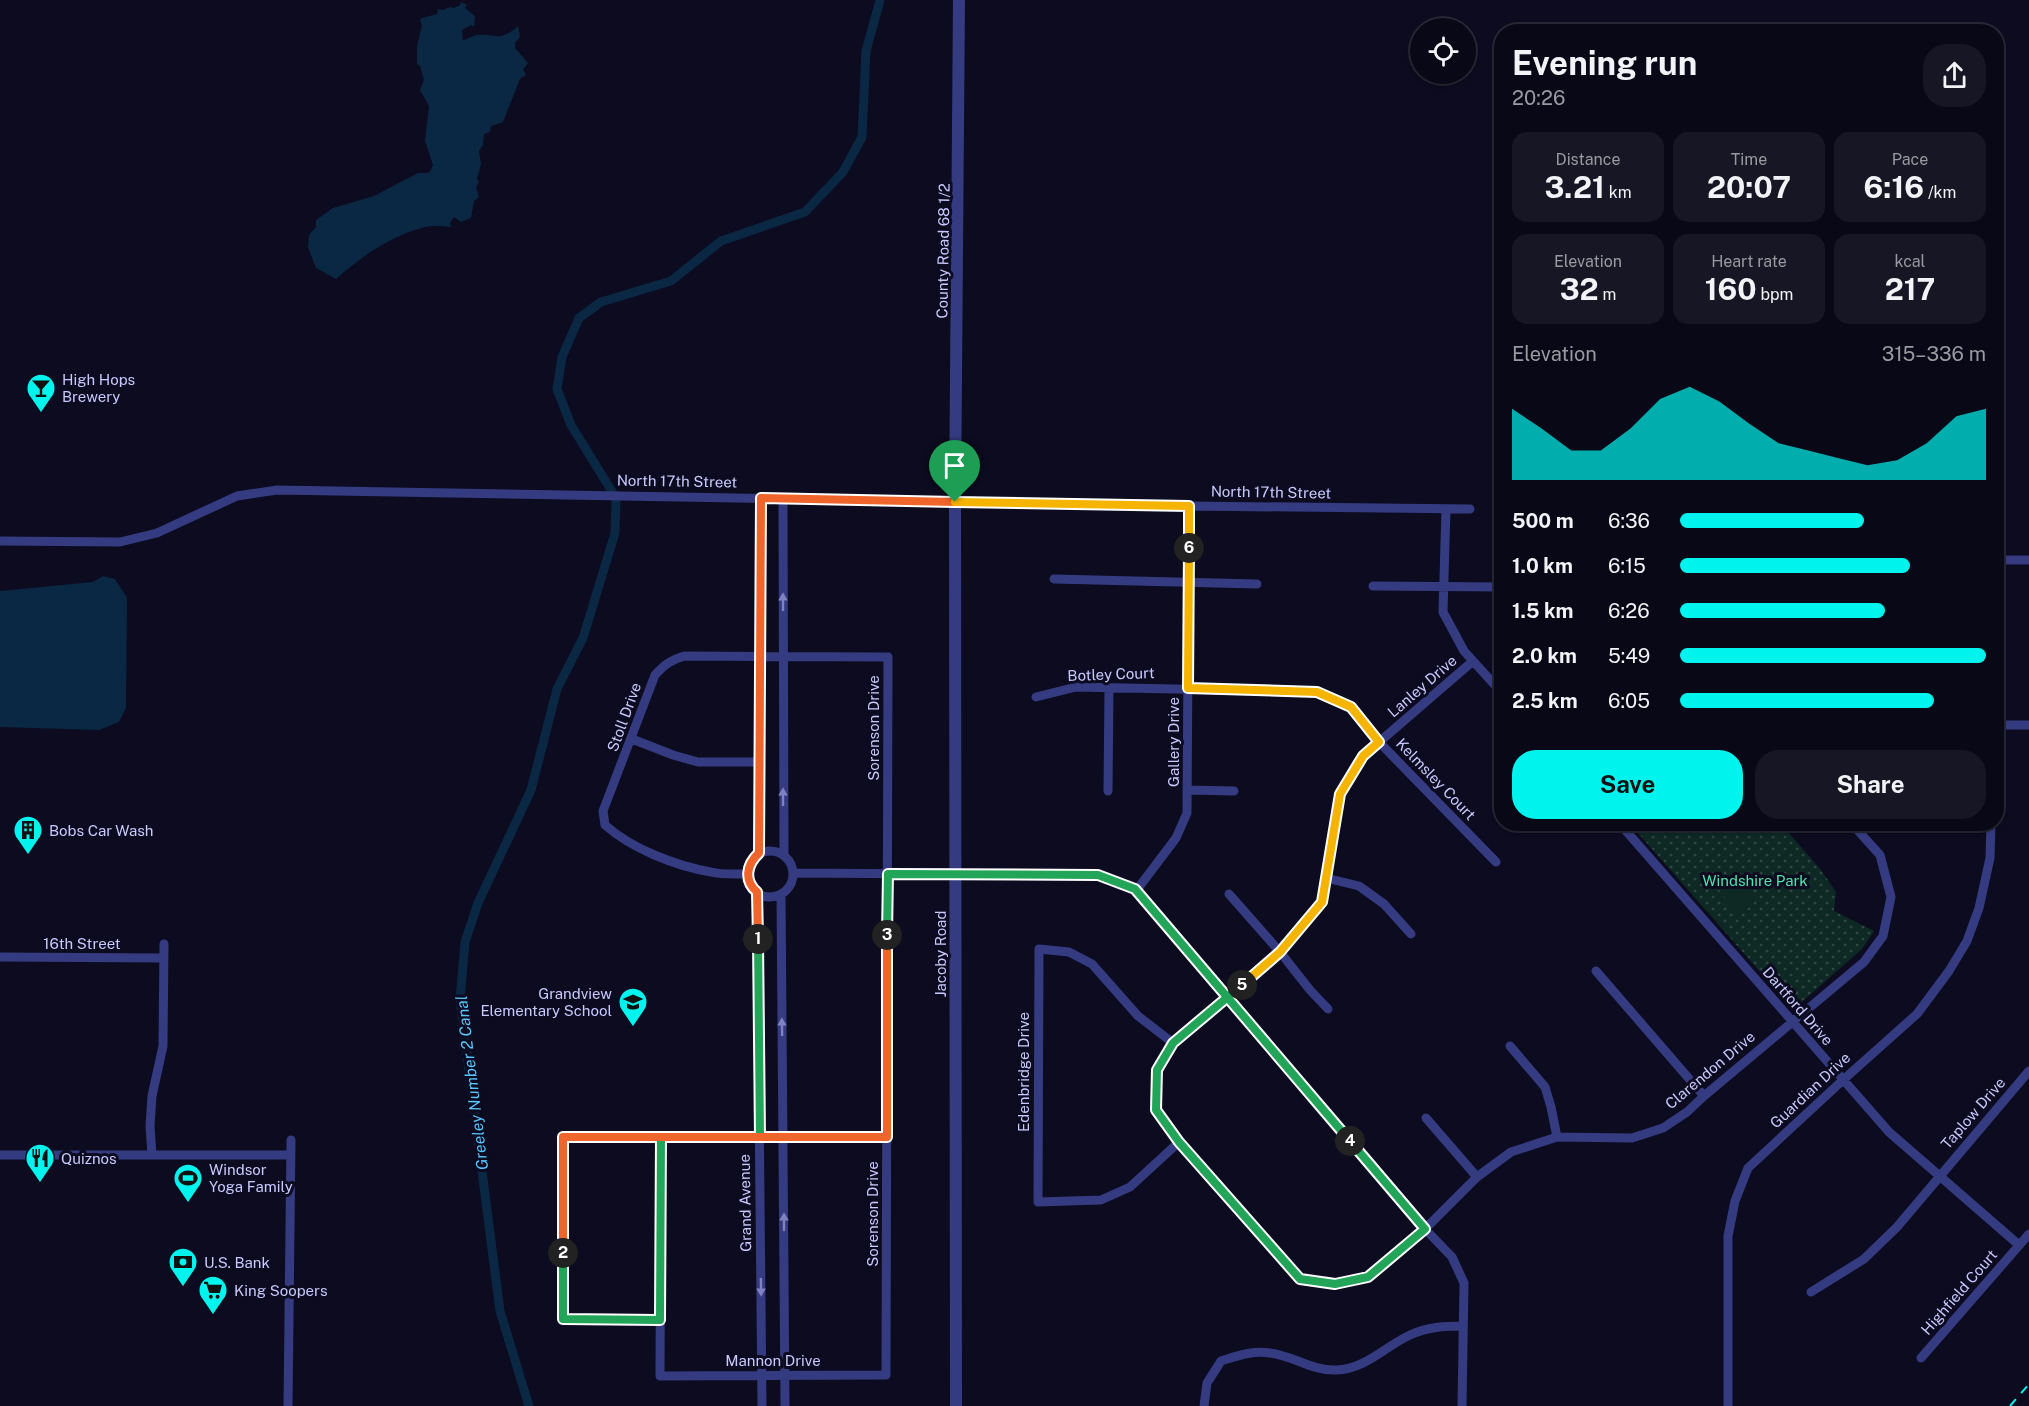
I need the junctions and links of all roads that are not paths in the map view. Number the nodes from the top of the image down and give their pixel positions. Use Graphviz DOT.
graph roads {
  1 [pos="959,0"];
  2 [pos="761,498"];
  3 [pos="783,498"];
  4 [pos="955,502"];
  5 [pos="1189,506"];
  6 [pos="1446,509"];
  7 [pos="1470,509"];
  8 [pos="0,542"];
  9 [pos="2004,560"];
  10 [pos="2029,560"];
  11 [pos="1054,579"];
  12 [pos="1189,582"];
  13 [pos="1257,584"];
  14 [pos="1373,586"];
  15 [pos="1443,586"];
  16 [pos="1494,587"];
  17 [pos="783,656"];
  18 [pos="759,657"];
  19 [pos="888,657"];
  20 [pos="1473,661"];
  21 [pos="1494,684"];
  22 [pos="1109,687"];
  23 [pos="1188,688"];
  24 [pos="1036,697"];
  25 [pos="2004,725"];
  26 [pos="2029,725"];
  27 [pos="632,739"];
  28 [pos="1379,742"];
  29 [pos="759,762"];
  30 [pos="1187,790"];
  31 [pos="1108,791"];
  32 [pos="1234,791"];
  33 [pos="1626,831"];
  34 [pos="1858,831"];
  35 [pos="1991,831"];
  36 [pos="759,853"];
  37 [pos="784,855"];
  38 [pos="1496,862"];
  39 [pos="793,873"];
  40 [pos="748,874"];
  41 [pos="888,874"];
  42 [pos="955,874"];
  43 [pos="1326,878"];
  44 [pos="1136,891"];
  45 [pos="757,892"];
  46 [pos="781,894"];
  47 [pos="1229,894"];
  48 [pos="1411,934"];
  49 [pos="164,944"];
  50 [pos="1280,952"];
  51 [pos="0,957"];
  52 [pos="163,958"];
  53 [pos="1596,971"];
  54 [pos="1228,998"];
  55 [pos="1328,1009"];
  56 [pos="1791,1022"];
  57 [pos="1173,1043"];
  58 [pos="1510,1046"];
  59 [pos="2029,1071"];
  60 [pos="1843,1080"];
  61 [pos="1704,1096"];
  62 [pos="1426,1118"];
  63 [pos="661,1137"];
  64 [pos="760,1137"];
  65 [pos="783,1137"];
  66 [pos="887,1137"];
  67 [pos="1557,1137"];
  68 [pos="291,1140"];
  69 [pos="1179,1142"];
  70 [pos="0,1155"];
  71 [pos="152,1155"];
  72 [pos="291,1155"];
  73 [pos="1939,1175"];
  74 [pos="1477,1177"];
  75 [pos="1425,1229"];
  76 [pos="2029,1234"];
  77 [pos="2019,1245"];
  78 [pos="1811,1292"];
  79 [pos="660,1320"];
  80 [pos="1464,1326"];
  81 [pos="1921,1358"];
  82 [pos="886,1375"];
  83 [pos="762,1376"];
  84 [pos="785,1376"];
  85 [pos="288,1406"];
  86 [pos="762,1406"];
  87 [pos="785,1406"];
  88 [pos="956,1406"];
  89 [pos="1204,1406"];
  90 [pos="1462,1406"];
  91 [pos="1728,1406"];
  1 -- 4 [label="street, County Road 68 1/2"];
  2 -- 3 [label="street, North 17th Street"];
  2 -- 8 [label="street, North 17th Street"];
  2 -- 18 [label="street"];
  3 -- 4 [label="street, North 17th Street"];
  17 -- 3 [label="street, one-way"];
  4 -- 5 [label="street, North 17th Street"];
  4 -- 42 [label="street, Jacoby Road"];
  5 -- 6 [label="street, North 17th Street"];
  5 -- 12 [label="street, Gallery Drive"];
  6 -- 7 [label="street, North 17th Street"];
  6 -- 15 [label="street"];
  9 -- 10 [label="street"];
  11 -- 12 [label="street"];
  12 -- 13 [label="street"];
  12 -- 23 [label="street, Gallery Drive"];
  14 -- 15 [label="street"];
  15 -- 16 [label="street"];
  15 -- 20 [label="street"];
  17 -- 18 [label="street, Stoll Drive"];
  17 -- 19 [label="street, Stoll Drive"];
  37 -- 17 [label="street, one-way"];
  18 -- 27 [label="street, Stoll Drive"];
  18 -- 29 [label="street"];
  19 -- 41 [label="street, Sorenson Drive"];
  20 -- 21 [label="street"];
  20 -- 28 [label="street, Lanley Drive"];
  22 -- 23 [label="street, Botley Court"];
  22 -- 24 [label="street, Botley Court"];
  22 -- 31 [label="street"];
  23 -- 28 [label="street, Botley Court"];
  23 -- 30 [label="street, Gallery Drive"];
  25 -- 26 [label="street"];
  27 -- 29 [label="street"];
  27 -- 40 [label="street, Stoll Drive"];
  28 -- 38 [label="street, Kelmsley Court"];
  28 -- 43 [label="street, Lanley Drive"];
  29 -- 36 [label="street"];
  30 -- 32 [label="street"];
  30 -- 44 [label="street, Gallery Drive"];
  33 -- 56 [label="street, Dartford Drive"];
  34 -- 56 [label="street, Clarendon Drive"];
  35 -- 60 [label="street, Guardian Drive"];
  36 -- 37 [label="street"];
  36 -- 40 [label="street"];
  37 -- 39 [label="street"];
  39 -- 41 [label="street"];
  39 -- 46 [label="street"];
  40 -- 45 [label="street"];
  41 -- 42 [label="street"];
  41 -- 66 [label="street, Sorenson Drive"];
  42 -- 44 [label="street"];
  42 -- 88 [label="street, Jacoby Road"];
  43 -- 48 [label="street"];
  43 -- 50 [label="street, Lanley Drive"];
  44 -- 54 [label="street"];
  45 -- 46 [label="street"];
  45 -- 64 [label="street, Grand Avenue"];
  65 -- 46 [label="street, one-way"];
  47 -- 50 [label="street"];
  49 -- 52 [label="street"];
  50 -- 54 [label="street, Lanley Drive"];
  50 -- 55 [label="street"];
  51 -- 52 [label="street, 16th Street"];
  52 -- 71 [label="street"];
  53 -- 61 [label="street"];
  54 -- 57 [label="street, Lanley Drive"];
  54 -- 75 [label="street"];
  56 -- 60 [label="street, Dartford Drive"];
  56 -- 61 [label="street, Clarendon Drive"];
  57 -- 69 [label="street, Clarendon Drive"];
  57 -- 69 [label="street, Edenbridge Drive"];
  58 -- 67 [label="street"];
  59 -- 73 [label="street, Taplow Drive"];
  60 -- 73 [label="street, Dartford Drive"];
  60 -- 91 [label="street, Guardian Drive"];
  61 -- 67 [label="street, Clarendon Drive"];
  62 -- 74 [label="street"];
  63 -- 64 [label="street"];
  63 -- 79 [label="street"];
  63 -- 79 [label="street"];
  64 -- 65 [label="street"];
  64 -- 83 [label="street, Grand Avenue, one-way"];
  65 -- 66 [label="street"];
  84 -- 65 [label="street, one-way"];
  66 -- 82 [label="street, Sorenson Drive"];
  67 -- 74 [label="street, Clarendon Drive"];
  68 -- 72 [label="street"];
  69 -- 75 [label="street, Clarendon Drive"];
  70 -- 71 [label="street"];
  71 -- 72 [label="street"];
  72 -- 85 [label="street"];
  73 -- 77 [label="street, Dartford Drive"];
  73 -- 78 [label="street, Taplow Drive"];
  74 -- 75 [label="street, Clarendon Drive"];
  75 -- 80 [label="street"];
  76 -- 77 [label="street, Highfield Court"];
  77 -- 81 [label="street, Highfield Court"];
  79 -- 83 [label="street, Mannon Drive"];
  80 -- 89 [label="street"];
  80 -- 90 [label="street"];
  82 -- 84 [label="street, Mannon Drive"];
  83 -- 84 [label="street, Mannon Drive"];
  83 -- 86 [label="street, Grand Avenue"];
  84 -- 87 [label="street"];
}
